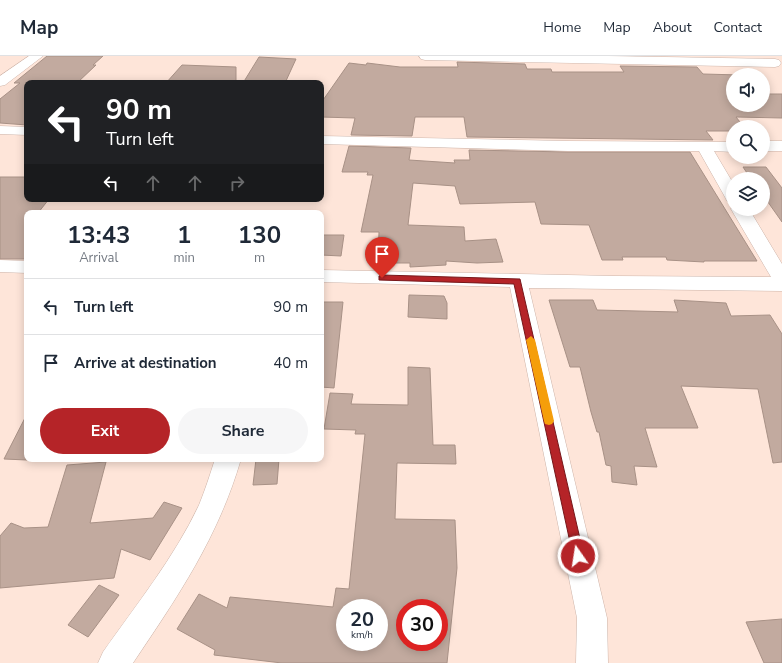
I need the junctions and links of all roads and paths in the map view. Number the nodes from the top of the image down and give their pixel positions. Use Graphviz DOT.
graph roads {
  1 [pos="37,56"];
  2 [pos="425,56"];
  3 [pos="776,63"];
  4 [pos="0,82"];
  5 [pos="0,130"];
  6 [pos="24,131"];
  7 [pos="324,140"];
  8 [pos="770,146"];
  9 [pos="782,146"];
  10 [pos="704,147"];
  11 [pos="726,147"];
  12 [pos="726,185"];
  13 [pos="744,216"];
  14 [pos="0,266"];
  15 [pos="24,267"];
  16 [pos="324,276"];
  17 [pos="782,280"];
  18 [pos="518,281"];
  19 [pos="782,284"];
  20 [pos="227,462"];
  21 [pos="114,663"];
  22 [pos="592,663"];
  1 -- 4 [label="street"];
  2 -- 3 [label="street"];
  5 -- 6 [label="street"];
  7 -- 10 [label="street"];
  8 -- 9 [label="street"];
  10 -- 11 [label="street"];
  10 -- 12 [label="street"];
  13 -- 17 [label="street"];
  14 -- 15 [label="street"];
  16 -- 18 [label="street"];
  18 -- 19 [label="street"];
  18 -- 22 [label="street"];
  20 -- 21 [label="street"];
}
